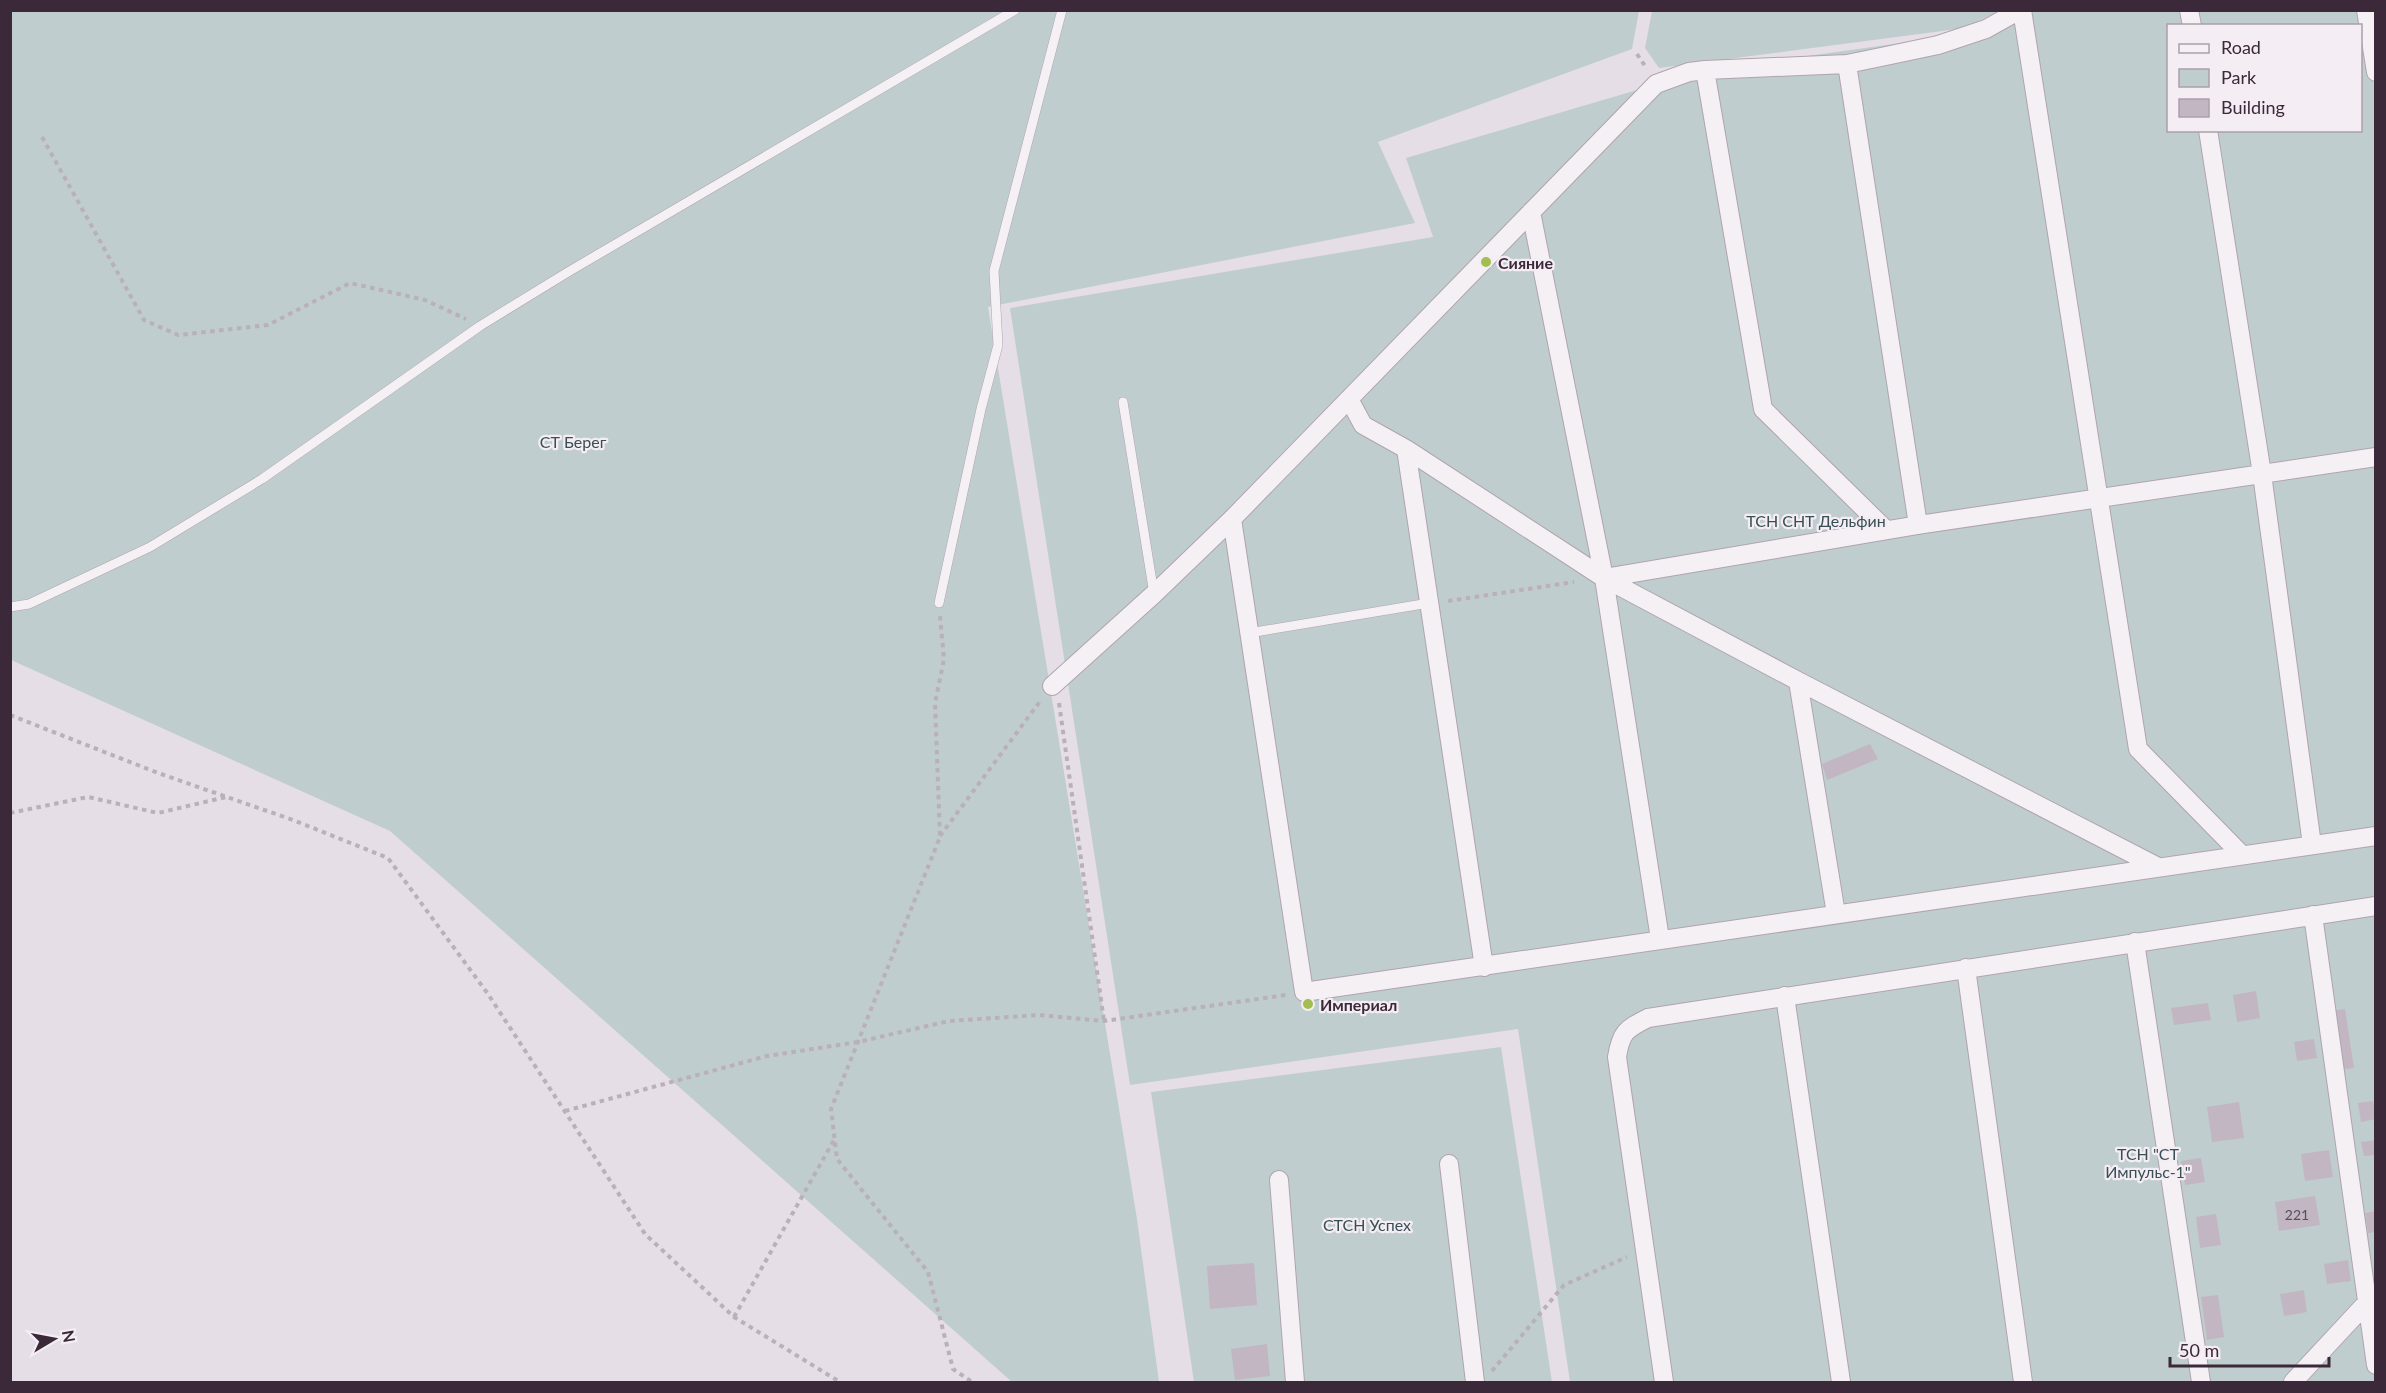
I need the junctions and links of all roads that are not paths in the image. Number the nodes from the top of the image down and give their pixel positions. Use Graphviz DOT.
graph roads {
  1 [pos="1016,10"];
  2 [pos="1062,10"];
  3 [pos="2021,10"];
  4 [pos="2366,10"];
  5 [pos="1847,63"];
  6 [pos="1705,70"];
  7 [pos="2376,72"];
  8 [pos="2208,132"];
  9 [pos="1531,212"];
  10 [pos="1349,399"];
  11 [pos="1124,402"];
  12 [pos="1406,449"];
  13 [pos="2376,457"];
  14 [pos="2262,474"];
  15 [pos="2100,498"];
  16 [pos="1232,519"];
  17 [pos="1918,525"];
  18 [pos="1886,530"];
  19 [pos="1604,578"];
  20 [pos="1154,594"];
  21 [pos="939,603"];
  22 [pos="1429,603"];
  23 [pos="10,607"];
  24 [pos="1249,633"];
  25 [pos="1798,681"];
  26 [pos="1052,686"];
  27 [pos="2376,836"];
  28 [pos="2312,845"];
  29 [pos="2242,855"];
  30 [pos="2158,867"];
  31 [pos="2376,906"];
  32 [pos="1836,914"];
  33 [pos="2313,915"];
  34 [pos="1660,939"];
  35 [pos="2135,942"];
  36 [pos="1484,967"];
  37 [pos="1966,968"];
  38 [pos="1785,996"];
  39 [pos="1449,1164"];
  40 [pos="1278,1180"];
  41 [pos="2371,1298"];
  42 [pos="2376,1365"];
  43 [pos="1482,1378"];
  44 [pos="1295,1383"];
  45 [pos="1664,1383"];
  46 [pos="1841,1383"];
  47 [pos="2023,1383"];
  48 [pos="2201,1383"];
  49 [pos="2293,1383"];
  1 -- 23 [label="lane"];
  2 -- 21 [label="lane"];
  3 -- 5 [label="street"];
  3 -- 15 [label="street"];
  4 -- 7 [label="street"];
  5 -- 6 [label="street"];
  5 -- 17 [label="street"];
  6 -- 9 [label="street"];
  6 -- 18 [label="street"];
  8 -- 14 [label="street"];
  9 -- 10 [label="street"];
  9 -- 19 [label="street"];
  10 -- 12 [label="street"];
  10 -- 16 [label="street"];
  11 -- 20 [label="lane"];
  12 -- 19 [label="street"];
  12 -- 22 [label="street"];
  13 -- 14 [label="street"];
  14 -- 15 [label="street"];
  14 -- 28 [label="street"];
  15 -- 17 [label="street"];
  15 -- 29 [label="street"];
  16 -- 20 [label="street"];
  16 -- 24 [label="street"];
  17 -- 18 [label="street"];
  18 -- 19 [label="street"];
  19 -- 25 [label="street"];
  19 -- 34 [label="street"];
  20 -- 26 [label="street"];
  22 -- 24 [label="lane"];
  22 -- 36 [label="street"];
  24 -- 36 [label="street"];
  25 -- 30 [label="street"];
  25 -- 32 [label="street"];
  27 -- 28 [label="street"];
  28 -- 29 [label="street"];
  29 -- 30 [label="street"];
  30 -- 32 [label="street"];
  31 -- 33 [label="street"];
  32 -- 34 [label="street"];
  33 -- 35 [label="street"];
  33 -- 41 [label="street"];
  34 -- 36 [label="street"];
  35 -- 37 [label="street"];
  35 -- 48 [label="street"];
  37 -- 38 [label="street"];
  37 -- 47 [label="street"];
  38 -- 45 [label="street"];
  38 -- 46 [label="street"];
  39 -- 43 [label="street"];
  40 -- 44 [label="street"];
  41 -- 42 [label="street"];
  41 -- 49 [label="street"];
}
